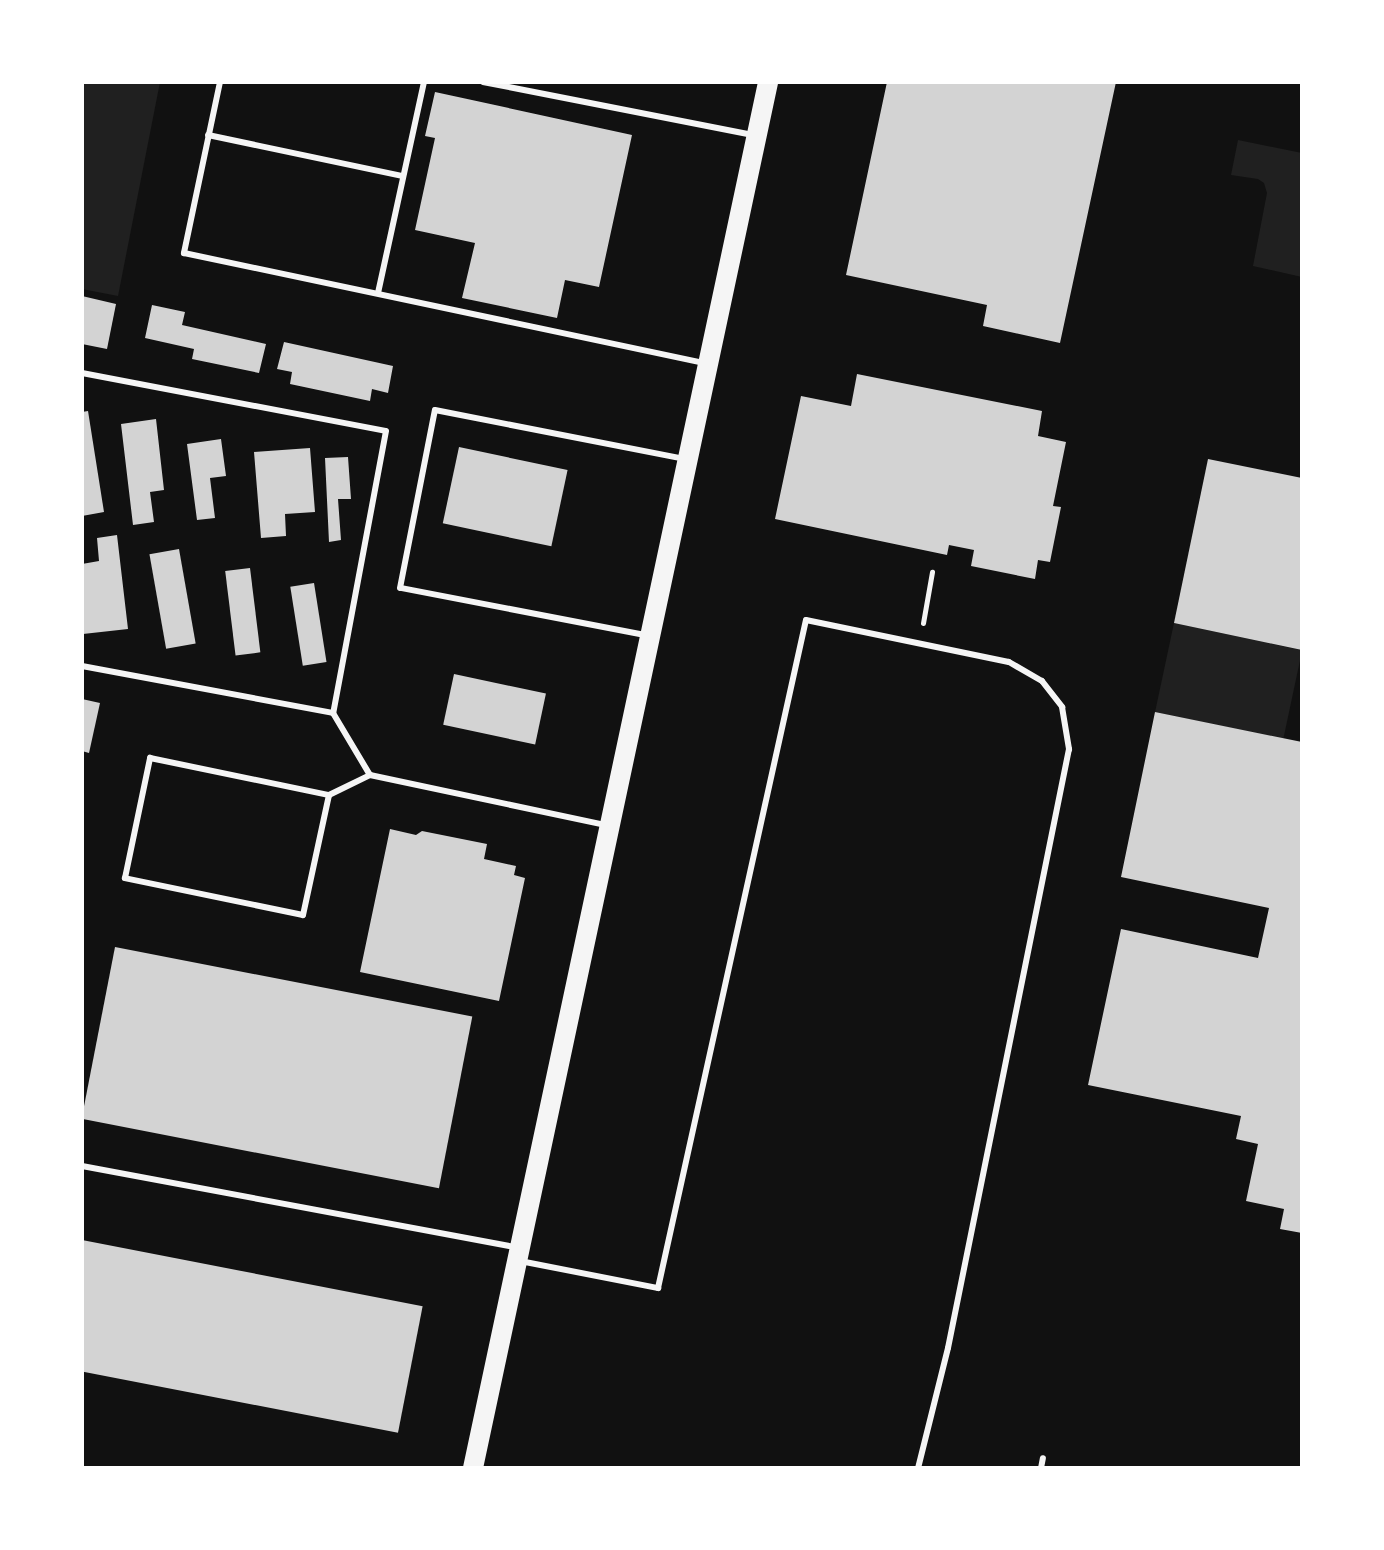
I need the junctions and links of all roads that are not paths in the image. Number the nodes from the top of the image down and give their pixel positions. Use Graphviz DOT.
graph roads {
  1 [pos="220,82"];
  2 [pos="424,82"];
  3 [pos="483,82"];
  4 [pos="768,82"];
  5 [pos="208,135"];
  6 [pos="757,136"];
  7 [pos="402,176"];
  8 [pos="378,293"];
  9 [pos="707,364"];
  10 [pos="82,373"];
  11 [pos="686,459"];
  12 [pos="649,636"];
  13 [pos="82,666"];
  14 [pos="333,713"];
  15 [pos="370,775"];
  16 [pos="329,795"];
  17 [pos="609,826"];
  18 [pos="82,1166"];
  19 [pos="518,1254"];
  20 [pos="1043,1458"];
  21 [pos="473,1468"];
  22 [pos="918,1468"];
  23 [pos="1041,1468"];
  1 -- 5 [label="lane"];
  2 -- 7 [label="lane"];
  3 -- 6 [label="lane"];
  4 -- 6 [label="main road"];
  5 -- 7 [label="lane"];
  5 -- 8 [label="lane"];
  6 -- 9 [label="main road"];
  7 -- 8 [label="lane"];
  8 -- 9 [label="lane"];
  9 -- 11 [label="main road"];
  10 -- 14 [label="lane"];
  11 -- 12 [label="main road"];
  11 -- 12 [label="lane"];
  12 -- 17 [label="main road"];
  13 -- 14 [label="lane"];
  14 -- 15 [label="lane"];
  15 -- 16 [label="lane"];
  15 -- 17 [label="lane"];
  16 -- 16 [label="lane"];
  17 -- 19 [label="main road"];
  18 -- 19 [label="lane"];
  19 -- 21 [label="main road"];
  19 -- 22 [label="lane"];
  20 -- 23 [label="lane"];
}
